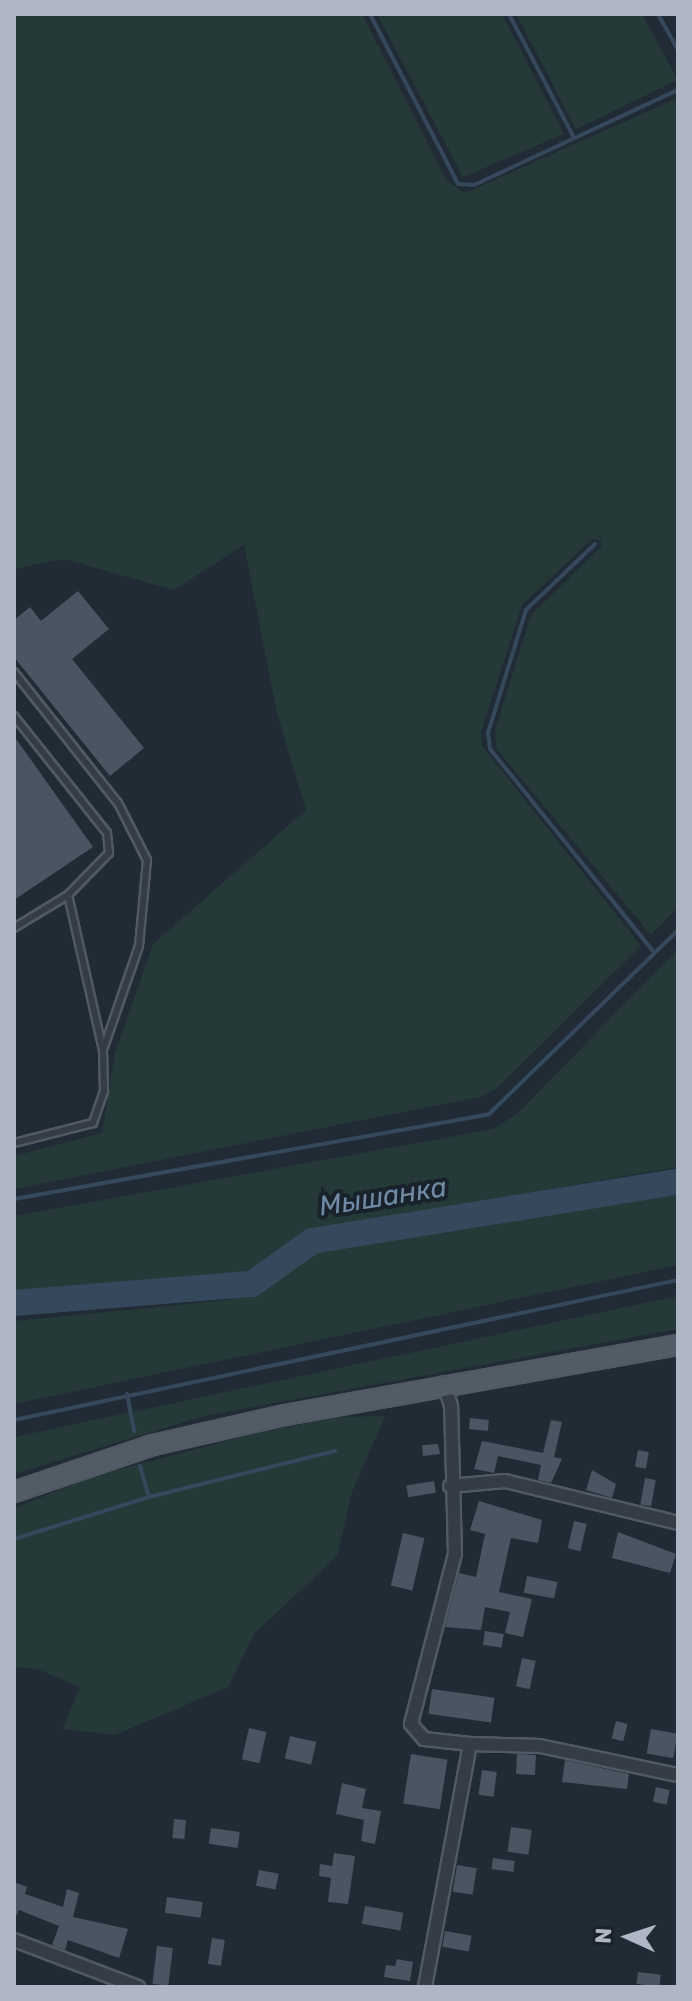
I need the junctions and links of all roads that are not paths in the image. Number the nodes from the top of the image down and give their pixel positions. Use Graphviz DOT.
graph roads {
  1 [pos="14,672"];
  2 [pos="14,716"];
  3 [pos="68,895"];
  4 [pos="14,928"];
  5 [pos="103,1050"];
  6 [pos="14,1143"];
  7 [pos="678,1345"];
  8 [pos="444,1383"];
  9 [pos="450,1486"];
  10 [pos="14,1492"];
  11 [pos="678,1523"];
  12 [pos="470,1744"];
  13 [pos="678,1775"];
  14 [pos="14,1940"];
  15 [pos="138,1987"];
  16 [pos="425,1987"];
  1 -- 5 [label="lane"];
  2 -- 3 [label="lane"];
  3 -- 4 [label="lane"];
  3 -- 5 [label="lane"];
  5 -- 6 [label="lane"];
  7 -- 8 [label="main road"];
  8 -- 9 [label="street"];
  8 -- 10 [label="main road"];
  9 -- 11 [label="street"];
  9 -- 12 [label="street"];
  12 -- 13 [label="street"];
  12 -- 16 [label="street"];
  14 -- 15 [label="street"];
}
